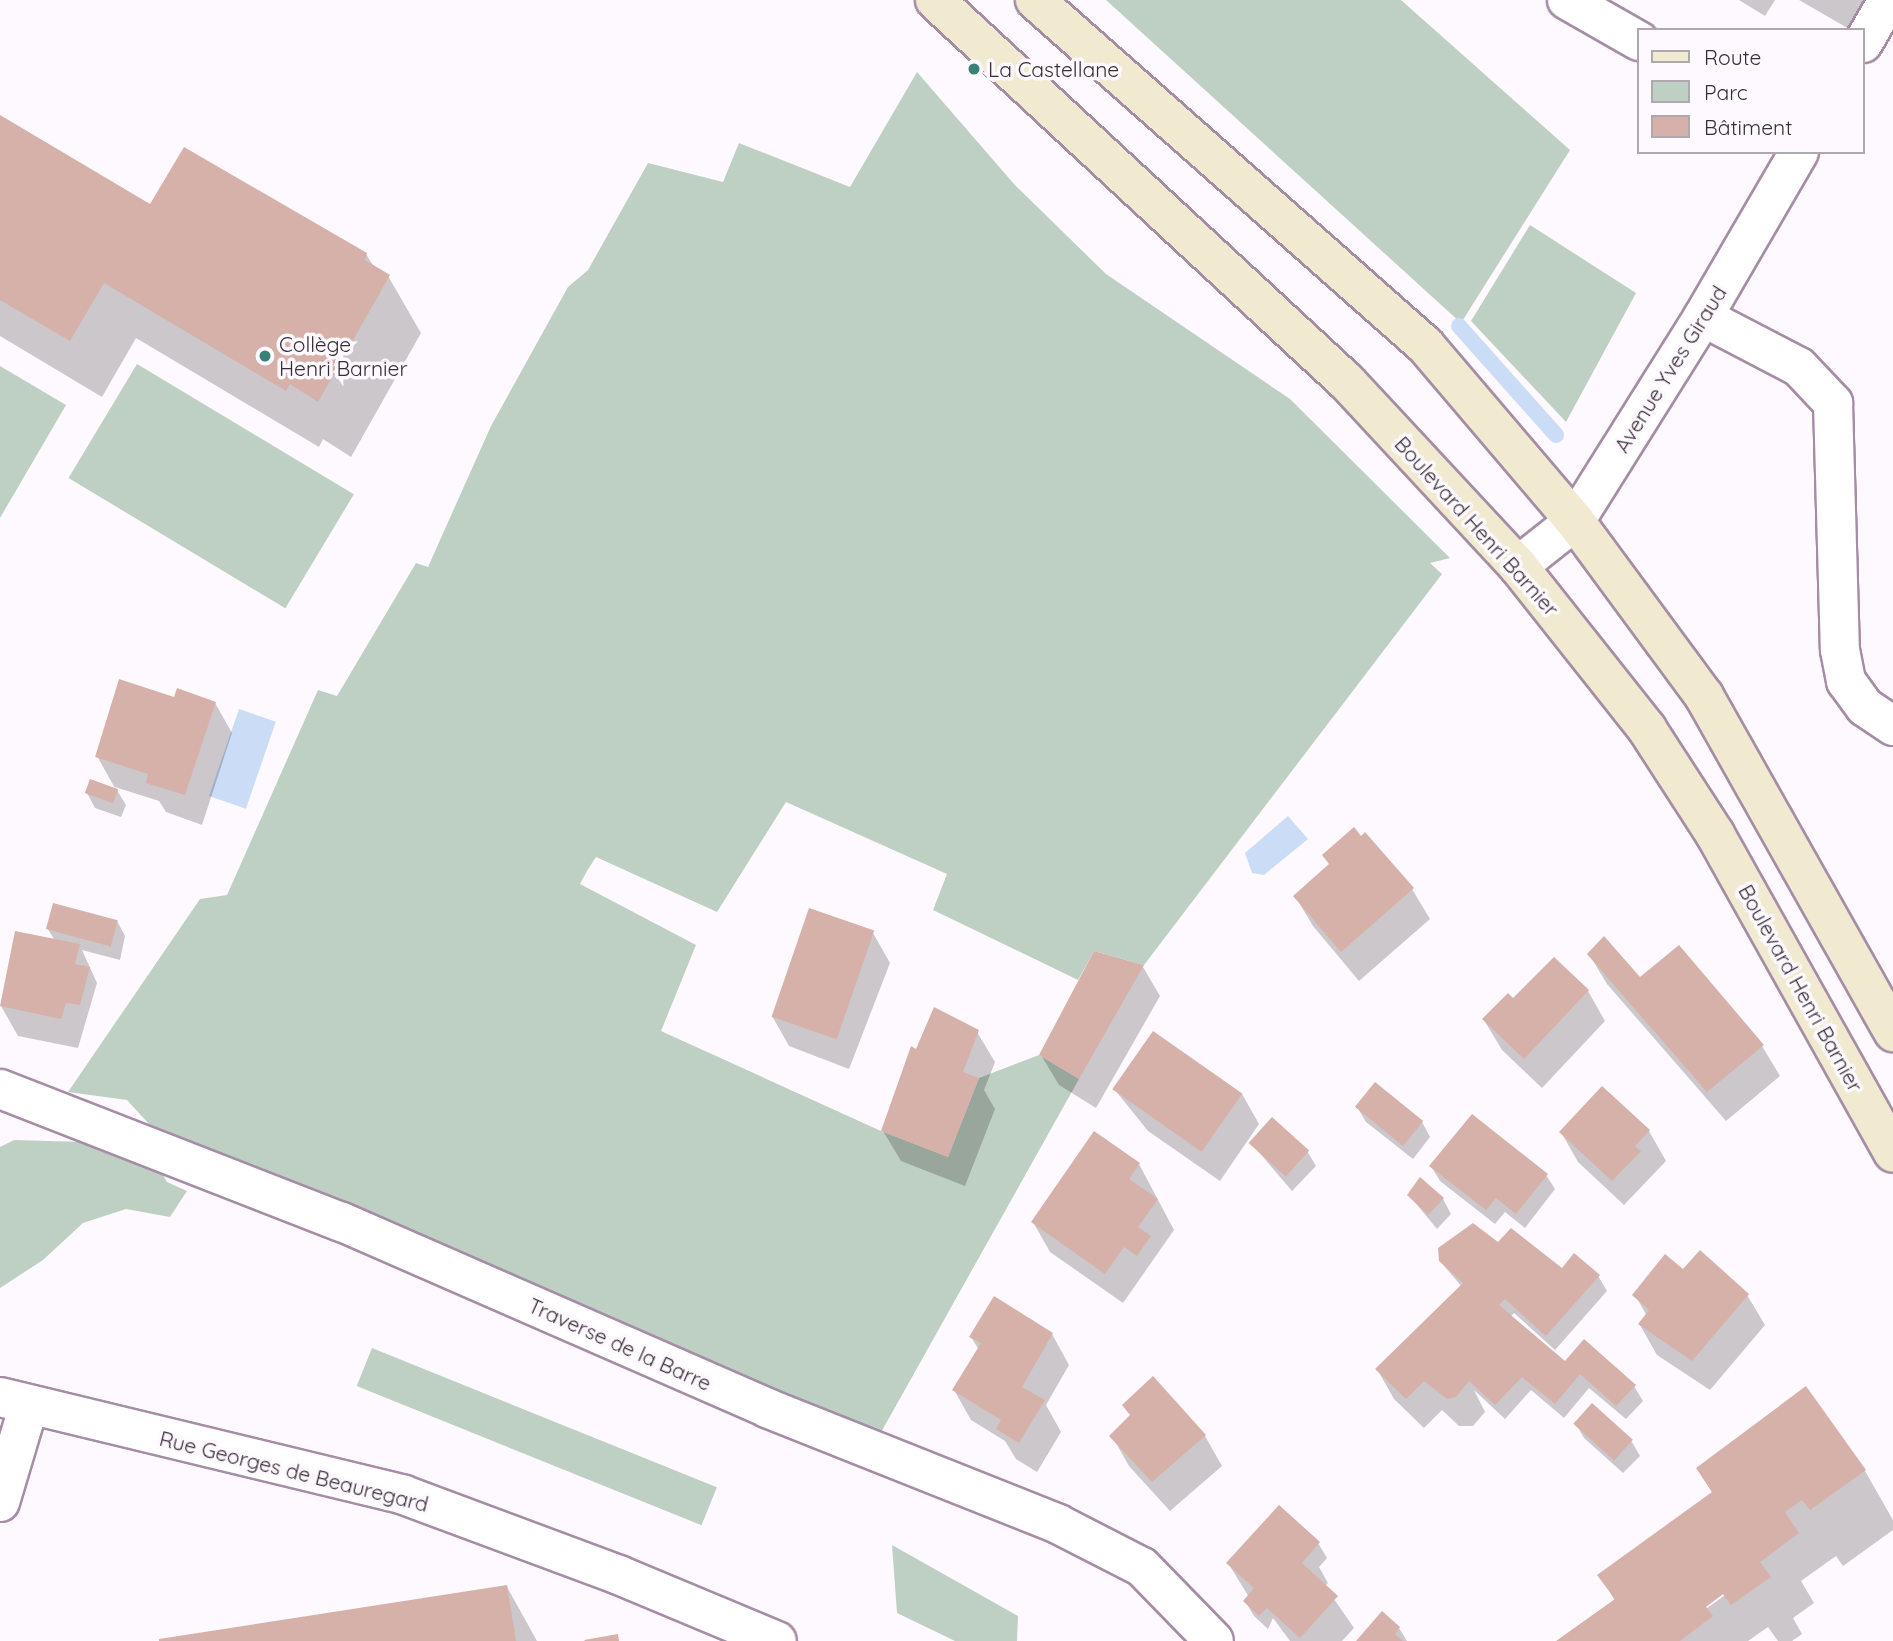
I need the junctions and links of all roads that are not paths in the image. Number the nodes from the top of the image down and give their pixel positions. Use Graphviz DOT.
graph roads {
  1 [pos="935,0"];
  2 [pos="1035,0"];
  3 [pos="1567,0"];
  4 [pos="1888,0"];
  5 [pos="1638,40"];
  6 [pos="1865,40"];
  7 [pos="1798,154"];
  8 [pos="1703,317"];
  9 [pos="1575,521"];
  10 [pos="1518,566"];
  11 [pos="1893,726"];
  12 [pos="1893,1032"];
  13 [pos="0,1089"];
  14 [pos="1893,1153"];
  15 [pos="15,1401"];
  16 [pos="0,1502"];
  17 [pos="777,1641"];
  18 [pos="1214,1641"];
  1 -- 10 [label="main road, Boulevard Henri Barnier"];
  2 -- 9 [label="main road"];
  3 -- 5 [label="street"];
  4 -- 6 [label="street"];
  7 -- 8 [label="street, Avenue Yves Giraud"];
  8 -- 9 [label="street, Avenue Yves Giraud"];
  8 -- 11 [label="street"];
  9 -- 10 [label="street, Avenue Yves Giraud"];
  9 -- 12 [label="main road"];
  10 -- 14 [label="main road, Boulevard Henri Barnier"];
  13 -- 18 [label="street, Traverse de la Barre"];
  15 -- 16 [label="street"];
  15 -- 17 [label="street, Rue Georges de Beauregard"];
}
